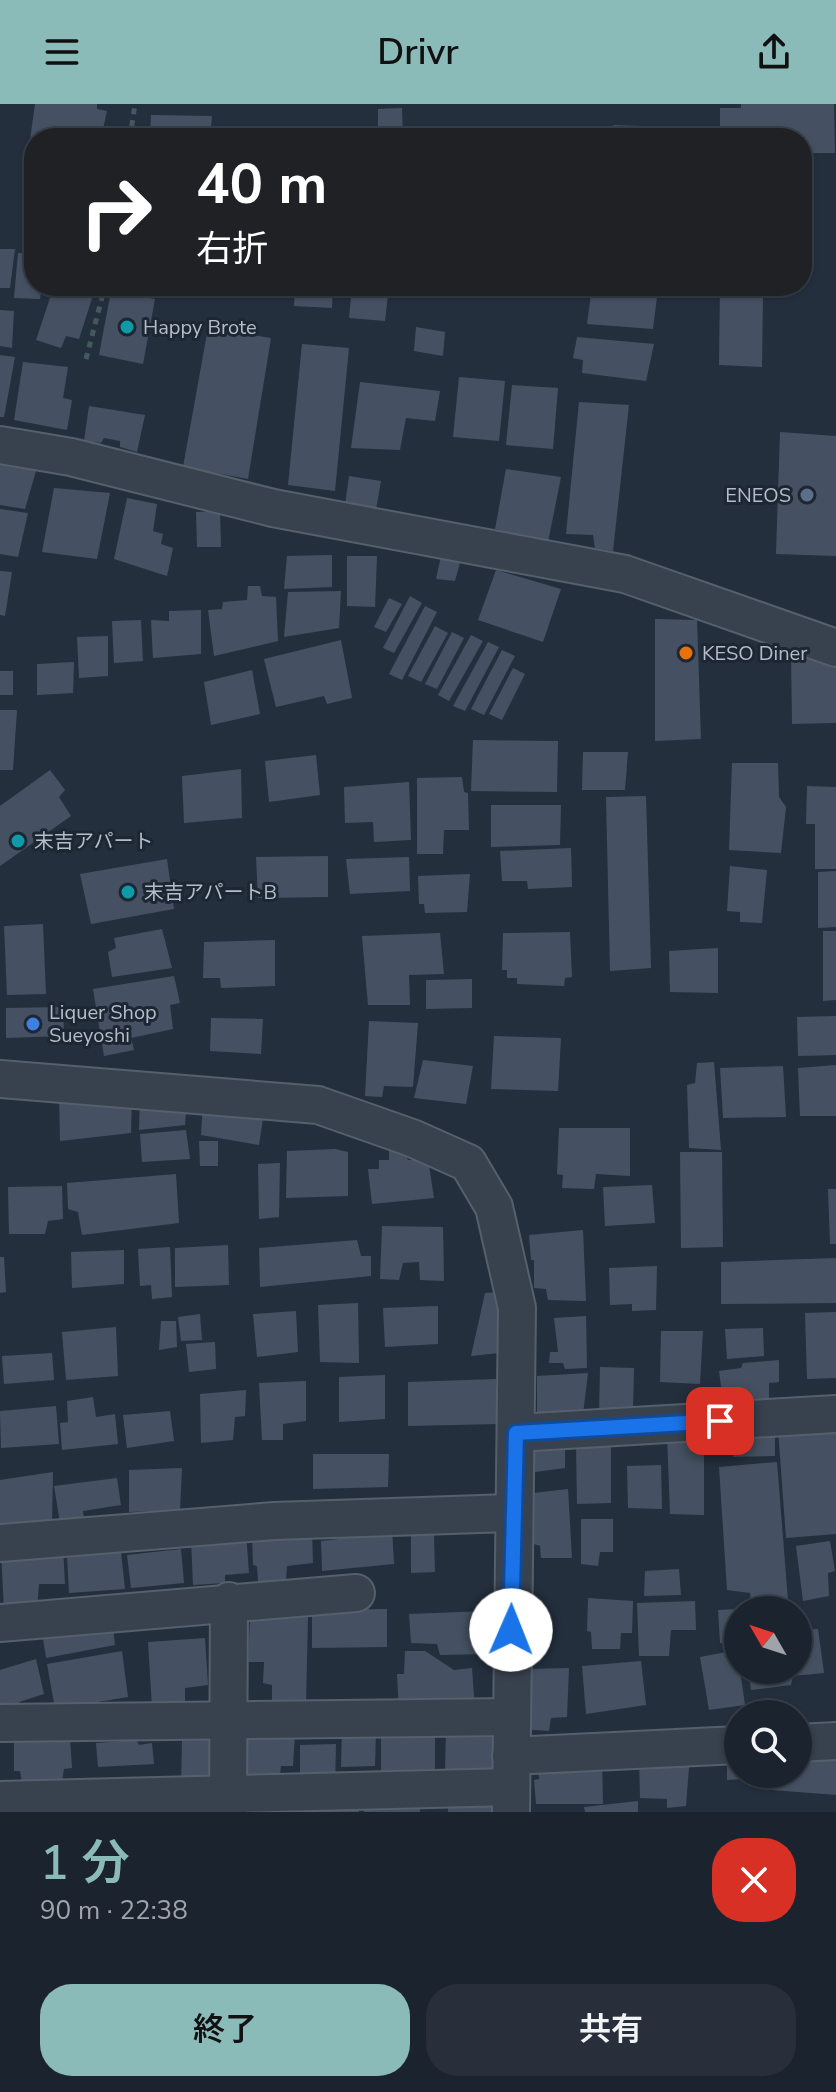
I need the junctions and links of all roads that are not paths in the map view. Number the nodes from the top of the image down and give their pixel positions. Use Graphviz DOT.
graph roads {
  1 [pos="0,445"];
  2 [pos="836,648"];
  3 [pos="0,1079"];
  4 [pos="836,1414"];
  5 [pos="516,1433"];
  6 [pos="513,1513"];
  7 [pos="0,1543"];
  8 [pos="356,1593"];
  9 [pos="229,1601"];
  10 [pos="0,1623"];
  11 [pos="510,1717"];
  12 [pos="0,1723"];
  13 [pos="226,1723"];
  14 [pos="836,1741"];
  15 [pos="812,1742"];
  16 [pos="724,1747"];
  17 [pos="511,1785"];
  18 [pos="0,1800"];
  19 [pos="228,1804"];
  1 -- 2 [label="street"];
  3 -- 5 [label="street"];
  4 -- 5 [label="street"];
  5 -- 6 [label="street"];
  6 -- 7 [label="street"];
  6 -- 11 [label="street"];
  8 -- 9 [label="street"];
  9 -- 10 [label="street"];
  9 -- 13 [label="street"];
  11 -- 13 [label="street"];
  11 -- 17 [label="street"];
  12 -- 13 [label="street"];
  13 -- 19 [label="street"];
  14 -- 15 [label="street"];
  16 -- 17 [label="street"];
  17 -- 19 [label="street"];
  18 -- 19 [label="street"];
}
